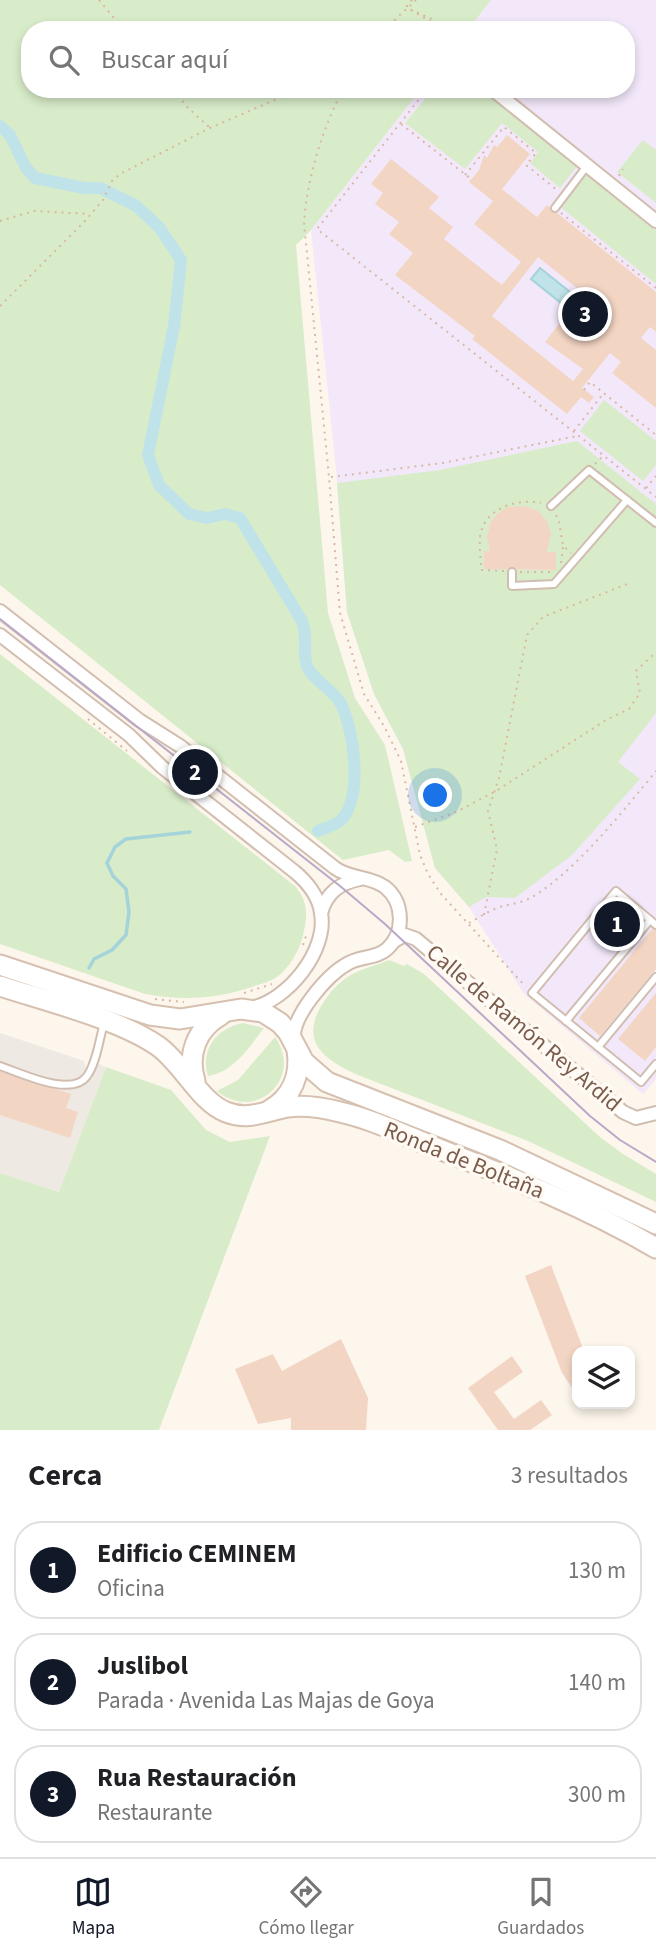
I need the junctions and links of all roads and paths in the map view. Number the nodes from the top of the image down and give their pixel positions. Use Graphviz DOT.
graph roads {
  1 [pos="99,0"];
  2 [pos="414,0"];
  3 [pos="407,8"];
  4 [pos="116,21"];
  5 [pos="393,21"];
  6 [pos="430,21"];
  7 [pos="435,21"];
  8 [pos="181,98"];
  9 [pos="278,98"];
  10 [pos="340,98"];
  11 [pos="420,98"];
  12 [pos="503,98"];
  13 [pos="400,123"];
  14 [pos="210,128"];
  15 [pos="587,166"];
  16 [pos="623,169"];
  17 [pos="465,175"];
  18 [pos="615,175"];
  19 [pos="471,179"];
  20 [pos="561,193"];
  21 [pos="555,208"];
  22 [pos="656,211"];
  23 [pos="91,214"];
  24 [pos="0,221"];
  25 [pos="656,221"];
  26 [pos="656,288"];
  27 [pos="0,306"];
  28 [pos="584,390"];
  29 [pos="604,393"];
  30 [pos="573,432"];
  31 [pos="656,435"];
  32 [pos="578,436"];
  33 [pos="604,456"];
  34 [pos="589,470"];
  35 [pos="656,476"];
  36 [pos="330,477"];
  37 [pos="646,489"];
  38 [pos="656,497"];
  39 [pos="627,500"];
  40 [pos="551,506"];
  41 [pos="656,523"];
  42 [pos="563,546"];
  43 [pos="579,555"];
  44 [pos="512,572"];
  45 [pos="630,583"];
  46 [pos="0,611"];
  47 [pos="0,635"];
  48 [pos="656,652"];
  49 [pos="87,718"];
  50 [pos="130,753"];
  51 [pos="656,771"];
  52 [pos="495,792"];
  53 [pos="414,827"];
  54 [pos="361,879"];
  55 [pos="321,913"];
  56 [pos="484,915"];
  57 [pos="653,922"];
  58 [pos="468,924"];
  59 [pos="309,929"];
  60 [pos="313,931"];
  61 [pos="394,941"];
  62 [pos="307,947"];
  63 [pos="300,951"];
  64 [pos="0,965"];
  65 [pos="656,977"];
  66 [pos="274,983"];
  67 [pos="0,986"];
  68 [pos="532,993"];
  69 [pos="155,999"];
  70 [pos="186,1002"];
  71 [pos="243,1002"];
  72 [pos="224,1013"];
  73 [pos="105,1021"];
  74 [pos="566,1021"];
  75 [pos="295,1045"];
  76 [pos="598,1047"];
  77 [pos="656,1064"];
  78 [pos="0,1066"];
  79 [pos="200,1092"];
  80 [pos="656,1113"];
  81 [pos="262,1114"];
  82 [pos="656,1224"];
  83 [pos="656,1248"];
  1 -- 4 [label="path"];
  2 -- 3 [label="path"];
  3 -- 5 [label="path"];
  3 -- 6 [label="path"];
  3 -- 7 [label="path"];
  8 -- 14 [label="path"];
  9 -- 14 [label="path"];
  10 -- 36 [label="path"];
  11 -- 13 [label="path"];
  12 -- 15 [label="street"];
  13 -- 17 [label="path"];
  13 -- 30 [label="path"];
  14 -- 23 [label="path"];
  15 -- 21 [label="lane"];
  15 -- 25 [label="street"];
  16 -- 18 [label="path"];
  17 -- 19 [label="path"];
  17 -- 20 [label="path"];
  18 -- 22 [label="street"];
  21 -- 26 [label="path"];
  23 -- 24 [label="path"];
  23 -- 27 [label="path"];
  28 -- 29 [label="path"];
  29 -- 30 [label="path"];
  29 -- 31 [label="path"];
  30 -- 32 [label="path"];
  32 -- 33 [label="path"];
  32 -- 36 [label="path"];
  33 -- 34 [label="path"];
  33 -- 37 [label="path"];
  34 -- 39 [label="lane"];
  34 -- 40 [label="lane"];
  35 -- 37 [label="path"];
  36 -- 53 [label="path"];
  37 -- 38 [label="path"];
  39 -- 41 [label="lane"];
  39 -- 43 [label="lane"];
  40 -- 42 [label="path"];
  40 -- 44 [label="path"];
  42 -- 43 [label="path"];
  42 -- 44 [label="path"];
  43 -- 44 [label="lane"];
  45 -- 52 [label="path"];
  46 -- 54 [label="street"];
  47 -- 55 [label="street"];
  48 -- 52 [label="path"];
  49 -- 50 [label="path"];
  51 -- 56 [label="path"];
  52 -- 53 [label="path"];
  52 -- 56 [label="path"];
  53 -- 58 [label="path"];
  54 -- 55 [label="street"];
  54 -- 61 [label="street"];
  55 -- 71 [label="street"];
  56 -- 58 [label="path"];
  57 -- 68 [label="lane"];
  57 -- 74 [label="lane"];
  58 -- 68 [label="path"];
  59 -- 63 [label="path"];
  60 -- 62 [label="path"];
  61 -- 75 [label="street"];
  61 -- 80 [label="street, Calle de Ramón Rey Ardid"];
  64 -- 72 [label="main road"];
  65 -- 76 [label="lane"];
  66 -- 71 [label="path"];
  67 -- 73 [label="main road, Ronda de Boltaña"];
  68 -- 74 [label="lane"];
  69 -- 70 [label="path"];
  71 -- 72 [label="main road"];
  71 -- 75 [label="main road, Ronda de Boltaña"];
  72 -- 79 [label="main road"];
  73 -- 78 [label="lane"];
  73 -- 79 [label="main road, Ronda de Boltaña"];
  74 -- 76 [label="lane"];
  75 -- 81 [label="main road"];
  75 -- 82 [label="main road, Ronda de Boltaña"];
  76 -- 77 [label="lane"];
  79 -- 81 [label="main road, Ronda de Boltaña"];
  81 -- 83 [label="main road, Ronda de Boltaña"];
}
